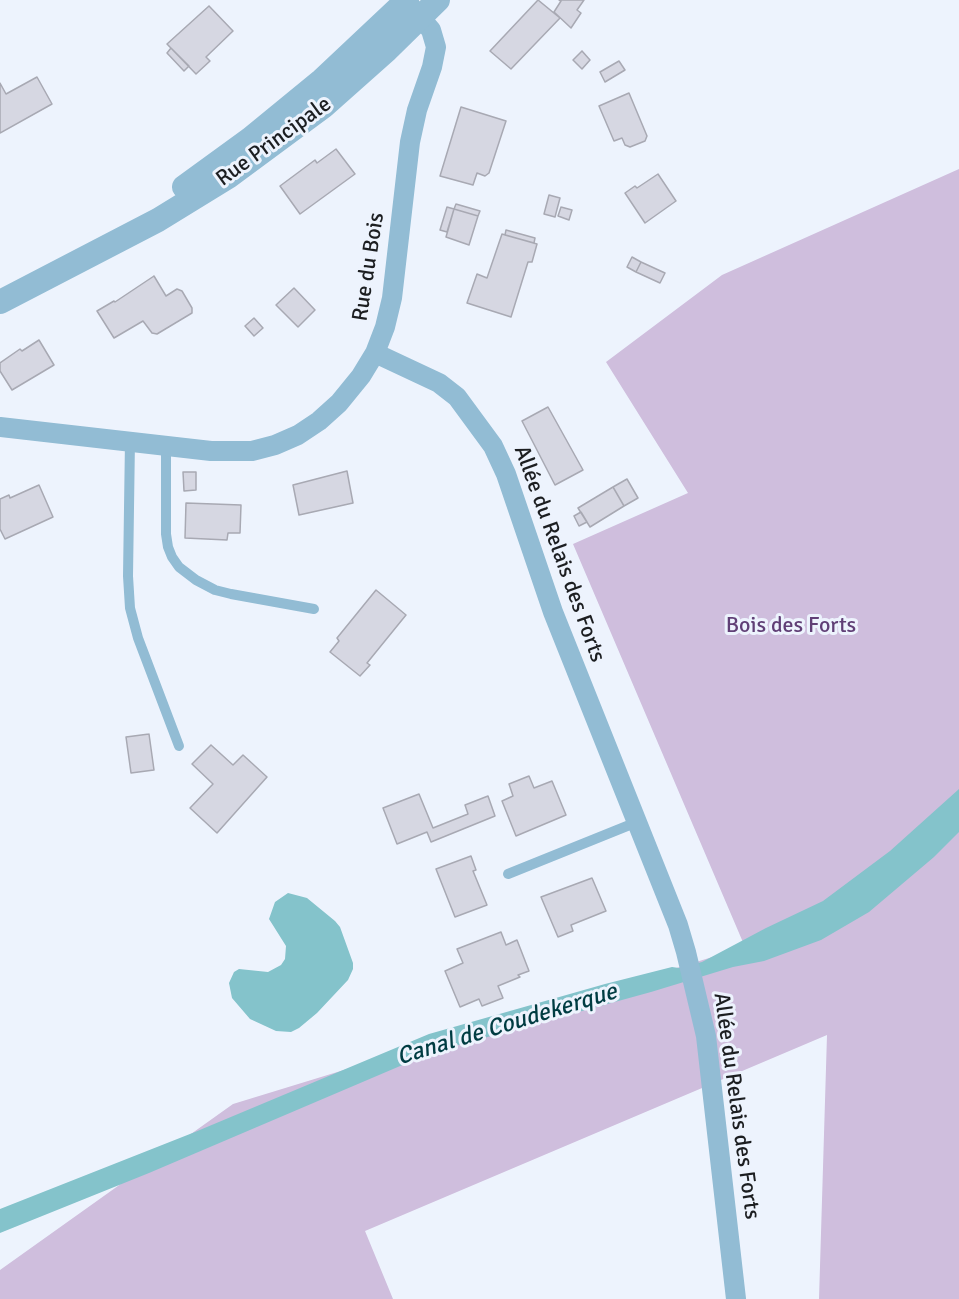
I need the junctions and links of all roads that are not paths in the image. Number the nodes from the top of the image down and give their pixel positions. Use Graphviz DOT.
graph roads {
  1 [pos="438,0"];
  2 [pos="411,6"];
  3 [pos="0,302"];
  4 [pos="375,353"];
  5 [pos="0,427"];
  6 [pos="130,441"];
  7 [pos="166,446"];
  8 [pos="314,609"];
  9 [pos="179,746"];
  10 [pos="637,822"];
  11 [pos="508,874"];
  12 [pos="736,1299"];
  1 -- 2 [label="street, Rue Principale"];
  2 -- 3 [label="street, Rue Principale"];
  2 -- 4 [label="street, Rue du Bois"];
  4 -- 7 [label="street, Rue du Bois"];
  4 -- 10 [label="street, Allée du Relais des Forts"];
  5 -- 6 [label="street, Rue du Bois"];
  6 -- 7 [label="street, Rue du Bois"];
  6 -- 9 [label="lane"];
  7 -- 8 [label="lane"];
  10 -- 11 [label="lane"];
  10 -- 12 [label="street, Allée du Relais des Forts"];
}
